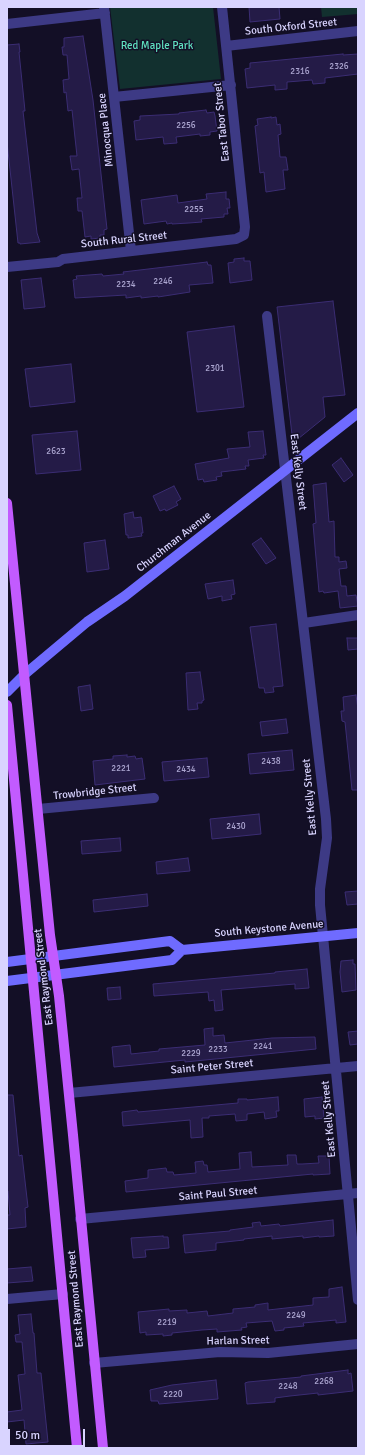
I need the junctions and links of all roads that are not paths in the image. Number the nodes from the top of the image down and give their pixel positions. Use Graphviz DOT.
graph roads {
  1 [pos="222,7"];
  2 [pos="104,10"];
  3 [pos="7,24"];
  4 [pos="358,31"];
  5 [pos="226,46"];
  6 [pos="231,85"];
  7 [pos="114,97"];
  8 [pos="244,235"];
  9 [pos="131,251"];
  10 [pos="7,267"];
  11 [pos="268,316"];
  12 [pos="358,413"];
  13 [pos="285,471"];
  14 [pos="7,503"];
  15 [pos="358,615"];
  16 [pos="304,623"];
  17 [pos="25,674"];
  18 [pos="7,692"];
  19 [pos="7,705"];
  20 [pos="154,798"];
  21 [pos="38,809"];
  22 [pos="358,933"];
  23 [pos="324,936"];
  24 [pos="182,950"];
  25 [pos="53,956"];
  26 [pos="31,959"];
  27 [pos="7,962"];
  28 [pos="56,975"];
  29 [pos="32,978"];
  30 [pos="7,982"];
  31 [pos="358,1066"];
  32 [pos="336,1068"];
  33 [pos="69,1093"];
  34 [pos="353,1193"];
  35 [pos="80,1219"];
  36 [pos="63,1294"];
  37 [pos="7,1299"];
  38 [pos="358,1300"];
  39 [pos="358,1344"];
  40 [pos="94,1363"];
  41 [pos="77,1448"];
  42 [pos="103,1448"];
  1 -- 5 [label="street, East Tabor Street"];
  2 -- 3 [label="street"];
  2 -- 7 [label="street, Minocqua Place"];
  4 -- 5 [label="street, South Oxford Street"];
  5 -- 6 [label="street, East Tabor Street"];
  6 -- 7 [label="street"];
  6 -- 8 [label="street, East Tabor Street"];
  7 -- 9 [label="street, Minocqua Place"];
  8 -- 9 [label="street, South Rural Street"];
  9 -- 10 [label="street, South Rural Street"];
  11 -- 13 [label="street, East Kelly Street"];
  12 -- 13 [label="main road, Churchman Avenue"];
  13 -- 16 [label="street, East Kelly Street"];
  13 -- 17 [label="main road, Churchman Avenue"];
  14 -- 17 [label="main road, East Raymond Street"];
  15 -- 16 [label="street"];
  16 -- 23 [label="street, East Kelly Street"];
  17 -- 18 [label="main road, Churchman Avenue"];
  17 -- 21 [label="main road, East Raymond Street"];
  19 -- 26 [label="main road, East Raymond Street"];
  20 -- 21 [label="street, Trowbridge Street"];
  21 -- 25 [label="main road, East Raymond Street"];
  22 -- 23 [label="main road, South Keystone Avenue"];
  23 -- 24 [label="main road, South Keystone Avenue"];
  23 -- 32 [label="street, East Kelly Street"];
  24 -- 25 [label="main road, South Keystone Avenue"];
  24 -- 28 [label="main road, South Keystone Avenue"];
  25 -- 26 [label="main road, South Keystone Avenue"];
  25 -- 28 [label="main road, East Raymond Street"];
  26 -- 27 [label="main road, South Keystone Avenue"];
  26 -- 29 [label="main road, East Raymond Street"];
  28 -- 29 [label="main road, South Keystone Avenue"];
  28 -- 33 [label="main road, East Raymond Street"];
  29 -- 30 [label="main road, South Keystone Avenue"];
  29 -- 36 [label="main road, East Raymond Street"];
  31 -- 32 [label="street, Saint Peter Street"];
  32 -- 33 [label="street, Saint Peter Street"];
  32 -- 34 [label="street, East Kelly Street"];
  33 -- 35 [label="main road, East Raymond Street"];
  34 -- 35 [label="street, Saint Paul Street"];
  34 -- 38 [label="street, East Kelly Street"];
  35 -- 40 [label="main road, East Raymond Street"];
  36 -- 37 [label="street"];
  36 -- 41 [label="main road, East Raymond Street"];
  39 -- 40 [label="street, Harlan Street"];
  40 -- 42 [label="main road, East Raymond Street"];
}
